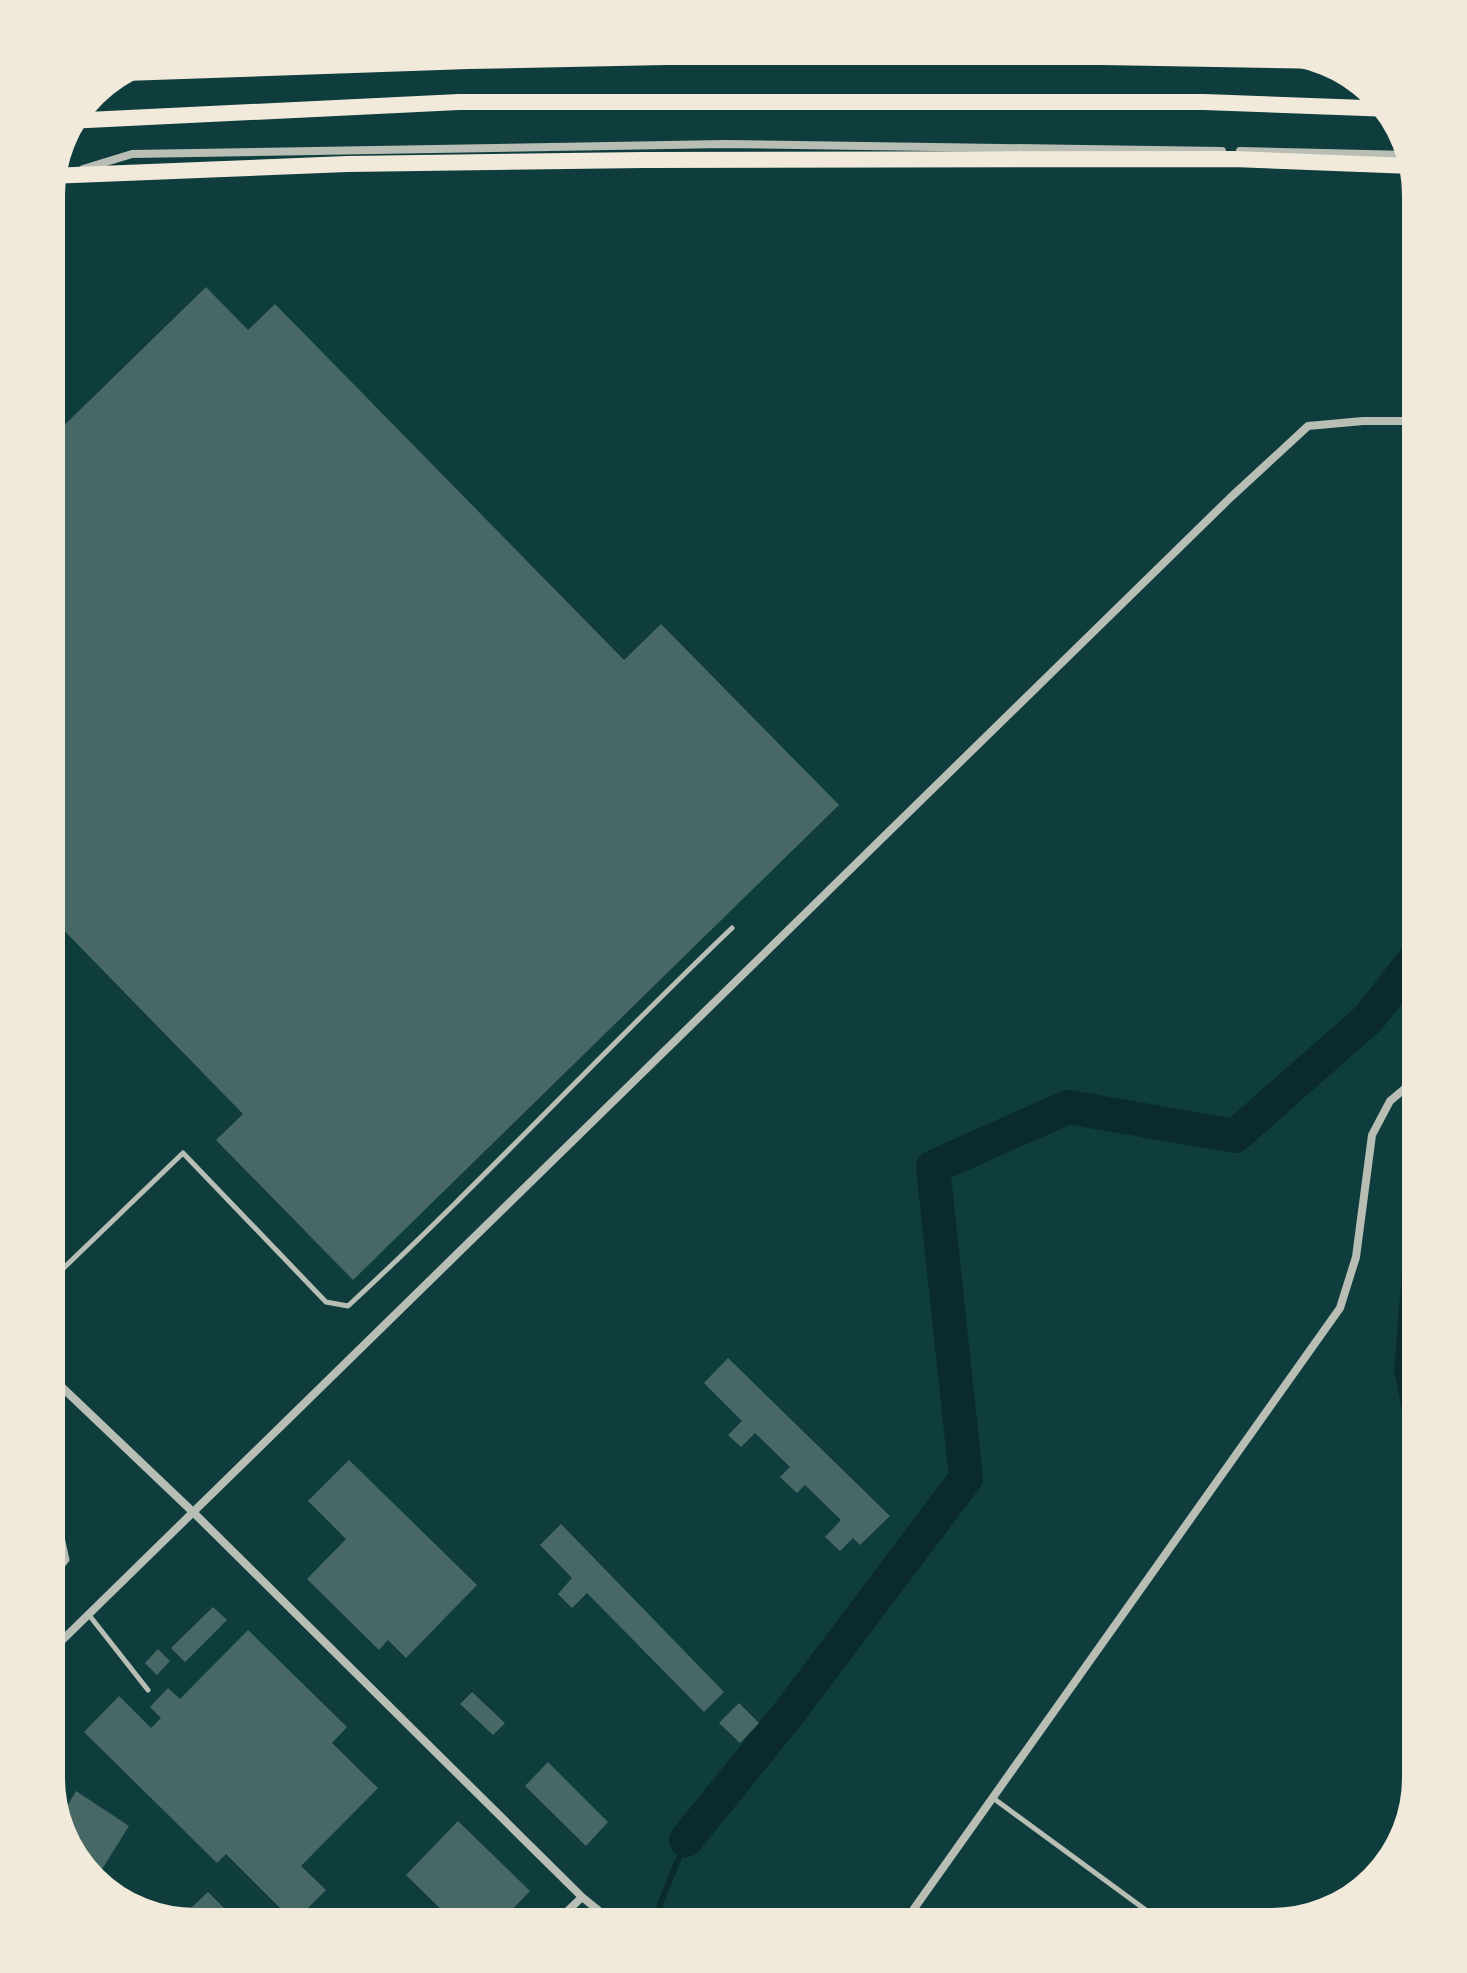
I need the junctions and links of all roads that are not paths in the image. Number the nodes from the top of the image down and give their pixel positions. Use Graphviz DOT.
graph roads {
  1 [pos="545,60"];
  2 [pos="138,73"];
  3 [pos="1375,108"];
  4 [pos="83,120"];
  5 [pos="1401,155"];
  6 [pos="1403,166"];
  7 [pos="62,174"];
  8 [pos="62,177"];
  9 [pos="1407,421"];
  10 [pos="732,928"];
  11 [pos="1407,1087"];
  12 [pos="60,1272"];
  13 [pos="60,1385"];
  14 [pos="194,1513"];
  15 [pos="60,1528"];
  16 [pos="60,1569"];
  17 [pos="89,1615"];
  18 [pos="60,1643"];
  19 [pos="148,1690"];
  20 [pos="992,1798"];
  21 [pos="582,1897"];
  22 [pos="565,1913"];
  23 [pos="602,1913"];
  24 [pos="911,1913"];
  25 [pos="1150,1913"];
  1 -- 2 [label="highway"];
  3 -- 4 [label="highway"];
  5 -- 7 [label="street"];
  6 -- 8 [label="highway"];
  9 -- 14 [label="street"];
  10 -- 12 [label="lane"];
  11 -- 20 [label="street"];
  13 -- 14 [label="street"];
  14 -- 17 [label="street"];
  14 -- 21 [label="street"];
  15 -- 16 [label="lane"];
  17 -- 18 [label="street"];
  17 -- 19 [label="lane"];
  20 -- 24 [label="street"];
  20 -- 25 [label="lane"];
  21 -- 22 [label="street"];
  21 -- 23 [label="street"];
}
